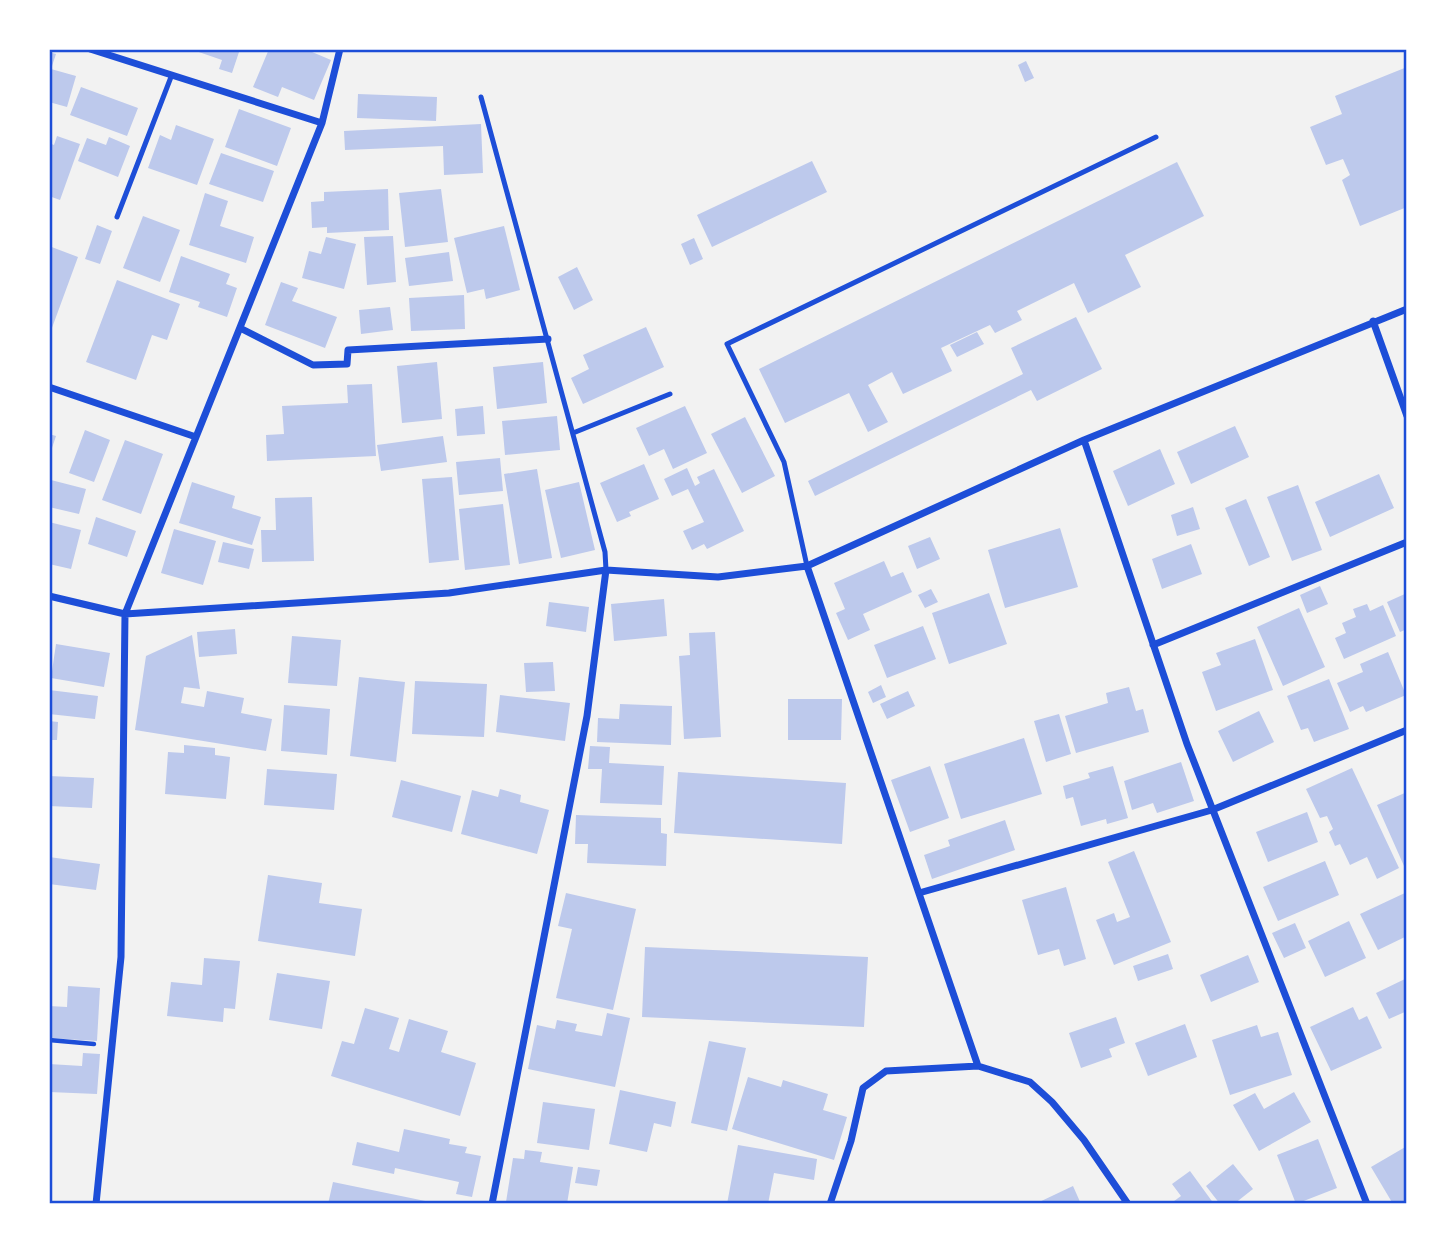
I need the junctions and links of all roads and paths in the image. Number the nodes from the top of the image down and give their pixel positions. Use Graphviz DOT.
graph roads {
  1 [pos="90,49"];
  2 [pos="340,49"];
  3 [pos="171,77"];
  4 [pos="481,97"];
  5 [pos="322,123"];
  6 [pos="1156,137"];
  7 [pos="117,216"];
  8 [pos="1407,309"];
  9 [pos="1373,321"];
  10 [pos="240,328"];
  11 [pos="548,339"];
  12 [pos="49,387"];
  13 [pos="670,394"];
  14 [pos="1407,416"];
  15 [pos="573,433"];
  16 [pos="196,437"];
  17 [pos="1084,440"];
  18 [pos="1407,542"];
  19 [pos="807,566"];
  20 [pos="606,570"];
  21 [pos="49,596"];
  22 [pos="125,614"];
  23 [pos="1153,645"];
  24 [pos="1407,730"];
  25 [pos="1212,810"];
  26 [pos="919,893"];
  27 [pos="49,1040"];
  28 [pos="112,1045"];
  29 [pos="978,1066"];
  30 [pos="96,1204"];
  31 [pos="492,1204"];
  32 [pos="830,1204"];
  33 [pos="1128,1204"];
  34 [pos="1367,1204"];
  1 -- 3 [label="street"];
  2 -- 5 [label="street"];
  3 -- 5 [label="street"];
  3 -- 7 [label="lane"];
  4 -- 11 [label="lane"];
  5 -- 10 [label="street"];
  6 -- 19 [label="lane"];
  8 -- 9 [label="street"];
  9 -- 14 [label="street"];
  9 -- 17 [label="street"];
  10 -- 11 [label="street"];
  10 -- 16 [label="street"];
  11 -- 15 [label="lane"];
  12 -- 16 [label="street"];
  13 -- 15 [label="lane"];
  15 -- 20 [label="lane"];
  16 -- 22 [label="street"];
  17 -- 19 [label="street"];
  17 -- 23 [label="street"];
  18 -- 23 [label="street"];
  19 -- 20 [label="street"];
  19 -- 26 [label="street"];
  20 -- 22 [label="street"];
  20 -- 31 [label="street"];
  21 -- 22 [label="street"];
  22 -- 28 [label="street"];
  23 -- 25 [label="street"];
  24 -- 25 [label="street"];
  25 -- 26 [label="street"];
  25 -- 34 [label="street"];
  26 -- 29 [label="street"];
  27 -- 28 [label="path"];
  28 -- 30 [label="street"];
  29 -- 32 [label="street"];
  29 -- 33 [label="street"];
}
